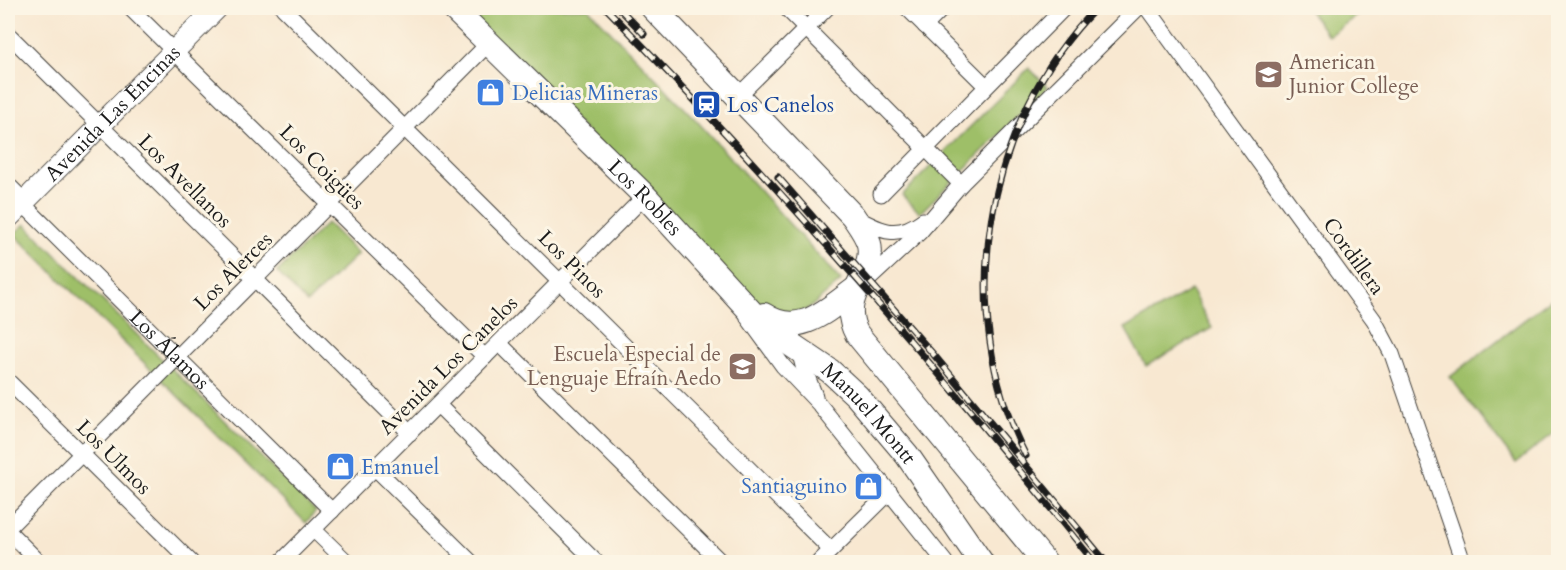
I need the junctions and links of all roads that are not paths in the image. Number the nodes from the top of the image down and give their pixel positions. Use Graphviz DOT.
graph roads {
  1 [pos="130,8"];
  2 [pos="217,8"];
  3 [pos="283,8"];
  4 [pos="453,8"];
  5 [pos="653,8"];
  6 [pos="786,8"];
  7 [pos="827,8"];
  8 [pos="907,8"];
  9 [pos="943,8"];
  10 [pos="1064,8"];
  11 [pos="1138,8"];
  12 [pos="1147,8"];
  13 [pos="925,26"];
  14 [pos="807,28"];
  15 [pos="8,34"];
  16 [pos="489,43"];
  17 [pos="174,51"];
  18 [pos="986,86"];
  19 [pos="738,96"];
  20 [pos="99,126"];
  21 [pos="405,128"];
  22 [pos="927,148"];
  23 [pos="961,184"];
  24 [pos="882,194"];
  25 [pos="645,196"];
  26 [pos="12,203"];
  27 [pos="329,204"];
  28 [pos="937,209"];
  29 [pos="853,216"];
  30 [pos="255,279"];
  31 [pos="860,280"];
  32 [pos="560,282"];
  33 [pos="729,287"];
  34 [pos="815,318"];
  35 [pos="499,343"];
  36 [pos="799,350"];
  37 [pos="177,357"];
  38 [pos="485,357"];
  39 [pos="8,381"];
  40 [pos="819,404"];
  41 [pos="438,405"];
  42 [pos="410,433"];
  43 [pos="81,454"];
  44 [pos="375,468"];
  45 [pos="890,492"];
  46 [pos="332,511"];
  47 [pos="8,530"];
  48 [pos="314,530"];
  49 [pos="831,550"];
  50 [pos="39,562"];
  51 [pos="191,562"];
  52 [pos="281,562"];
  53 [pos="347,562"];
  54 [pos="471,562"];
  55 [pos="597,562"];
  56 [pos="721,562"];
  57 [pos="819,562"];
  58 [pos="945,562"];
  59 [pos="981,562"];
  60 [pos="1045,562"];
  61 [pos="1463,562"];
  1 -- 17 [label="street, Los Coigües"];
  2 -- 17 [label="street, Avenida Las Encinas"];
  3 -- 21 [label="street, Los Pinos"];
  4 -- 16 [label="main road, Los Robles"];
  5 -- 19 [label="main road, Manuel Montt"];
  6 -- 14 [label="street"];
  7 -- 14 [label="street"];
  8 -- 13 [label="street"];
  9 -- 13 [label="street"];
  10 -- 18 [label="street"];
  11 -- 23 [label="street"];
  12 -- 61 [label="street, Cordillera"];
  13 -- 18 [label="street"];
  14 -- 19 [label="street"];
  14 -- 22 [label="street"];
  15 -- 20 [label="street, Los Avellanos"];
  16 -- 21 [label="street, Los Alerces"];
  16 -- 25 [label="main road, Los Robles"];
  17 -- 20 [label="street, Avenida Las Encinas"];
  17 -- 27 [label="street, Los Coigües"];
  18 -- 22 [label="street"];
  19 -- 29 [label="main road, Manuel Montt"];
  20 -- 26 [label="street, Avenida Las Encinas"];
  20 -- 30 [label="street, Los Avellanos"];
  21 -- 27 [label="street, Los Alerces"];
  21 -- 32 [label="street, Los Pinos"];
  22 -- 23 [label="street"];
  22 -- 24 [label="street"];
  23 -- 28 [label="street"];
  25 -- 32 [label="street, Avenida Los Canelos"];
  25 -- 33 [label="main road, Los Robles"];
  26 -- 37 [label="street, Los Álamos"];
  27 -- 30 [label="street, Los Alerces"];
  27 -- 38 [label="street, Los Coigües"];
  28 -- 29 [label="street"];
  28 -- 31 [label="street"];
  29 -- 31 [label="main road, Manuel Montt"];
  30 -- 37 [label="street, Los Alerces"];
  30 -- 42 [label="street, Los Avellanos"];
  31 -- 34 [label="main road"];
  31 -- 60 [label="main road, Manuel Montt"];
  32 -- 35 [label="street, Avenida Los Canelos"];
  32 -- 49 [label="street, Los Pinos"];
  33 -- 34 [label="main road"];
  33 -- 36 [label="main road, Manuel Montt"];
  33 -- 40 [label="street, Los Robles"];
  34 -- 36 [label="main road"];
  35 -- 38 [label="street, Avenida Los Canelos"];
  35 -- 56 [label="street"];
  36 -- 40 [label="street, Los Robles"];
  36 -- 59 [label="main road, Manuel Montt"];
  37 -- 43 [label="street, Los Alerces"];
  37 -- 46 [label="street, Los Álamos"];
  38 -- 41 [label="street, Avenida Los Canelos"];
  39 -- 43 [label="street, Los Ulmos"];
  40 -- 45 [label="street, Los Robles"];
  41 -- 42 [label="street, Avenida Los Canelos"];
  41 -- 55 [label="street"];
  42 -- 44 [label="street, Avenida Los Canelos"];
  43 -- 47 [label="street, Los Alerces"];
  43 -- 51 [label="street, Los Ulmos"];
  44 -- 46 [label="street, Avenida Los Canelos"];
  44 -- 54 [label="street"];
  45 -- 49 [label="street"];
  45 -- 58 [label="street, Los Robles"];
  46 -- 48 [label="street, Avenida Los Canelos"];
  47 -- 50 [label="street"];
  48 -- 52 [label="street, Avenida Los Canelos"];
  48 -- 53 [label="street"];
  49 -- 57 [label="street"];
}
